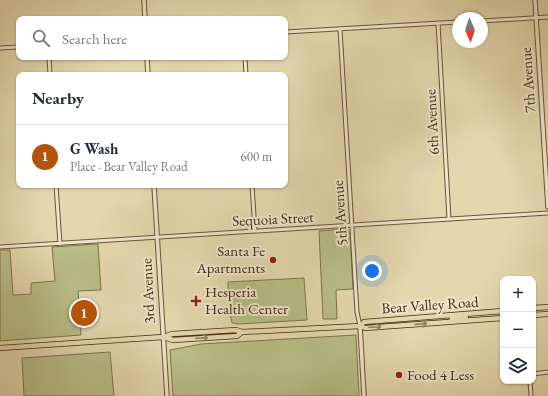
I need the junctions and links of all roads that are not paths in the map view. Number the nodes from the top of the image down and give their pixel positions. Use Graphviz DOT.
graph roads {
  1 [pos="144,0"];
  2 [pos="535,0"];
  3 [pos="145,16"];
  4 [pos="536,18"];
  5 [pos="548,18"];
  6 [pos="488,21"];
  7 [pos="452,22"];
  8 [pos="438,23"];
  9 [pos="340,29"];
  10 [pos="288,32"];
  11 [pos="16,47"];
  12 [pos="0,48"];
  13 [pos="49,60"];
  14 [pos="147,60"];
  15 [pos="245,60"];
  16 [pos="50,72"];
  17 [pos="148,72"];
  18 [pos="246,72"];
  19 [pos="56,188"];
  20 [pos="154,188"];
  21 [pos="252,188"];
  22 [pos="548,207"];
  23 [pos="548,213"];
  24 [pos="449,219"];
  25 [pos="352,225"];
  26 [pos="255,231"];
  27 [pos="157,238"];
  28 [pos="60,244"];
  29 [pos="0,247"];
  30 [pos="548,307"];
  31 [pos="536,308"];
  32 [pos="500,311"];
  33 [pos="489,312"];
  34 [pos="548,314"];
  35 [pos="536,315"];
  36 [pos="500,318"];
  37 [pos="451,322"];
  38 [pos="360,326"];
  39 [pos="163,337"];
  40 [pos="0,348"];
  41 [pos="548,372"];
  42 [pos="536,374"];
  43 [pos="530,384"];
  44 [pos="167,396"];
  45 [pos="364,396"];
  46 [pos="531,396"];
  1 -- 3 [label="street"];
  2 -- 4 [label="street, 7th Avenue"];
  4 -- 5 [label="street"];
  4 -- 6 [label="street"];
  4 -- 22 [label="street, 7th Avenue"];
  7 -- 8 [label="street"];
  8 -- 9 [label="street"];
  8 -- 24 [label="street, 6th Avenue"];
  9 -- 10 [label="street"];
  9 -- 25 [label="street, 5th Avenue"];
  11 -- 12 [label="street"];
  13 -- 16 [label="street"];
  14 -- 17 [label="street"];
  15 -- 18 [label="street"];
  19 -- 28 [label="street"];
  20 -- 27 [label="street, 3rd Avenue"];
  21 -- 26 [label="street"];
  23 -- 24 [label="street, Sequoia Street"];
  24 -- 25 [label="street, Sequoia Street"];
  25 -- 26 [label="street, Sequoia Street"];
  25 -- 38 [label="street, 5th Avenue"];
  26 -- 27 [label="street, Sequoia Street"];
  27 -- 28 [label="street, Sequoia Street"];
  27 -- 39 [label="street, 3rd Avenue"];
  28 -- 29 [label="street, Sequoia Street"];
  30 -- 31 [label="main road"];
  32 -- 33 [label="main road, Bear Valley Road"];
  33 -- 37 [label="main road"];
  33 -- 38 [label="main road, Bear Valley Road"];
  34 -- 35 [label="main road"];
  36 -- 37 [label="main road, Bear Valley Road"];
  38 -- 37 [label="main road, Bear Valley Road, one-way"];
  38 -- 39 [label="main road, Bear Valley Road"];
  38 -- 45 [label="street, 5th Avenue"];
  39 -- 40 [label="main road, Bear Valley Road"];
  39 -- 44 [label="street, 3rd Avenue"];
  41 -- 42 [label="street"];
  43 -- 46 [label="street"];
}
